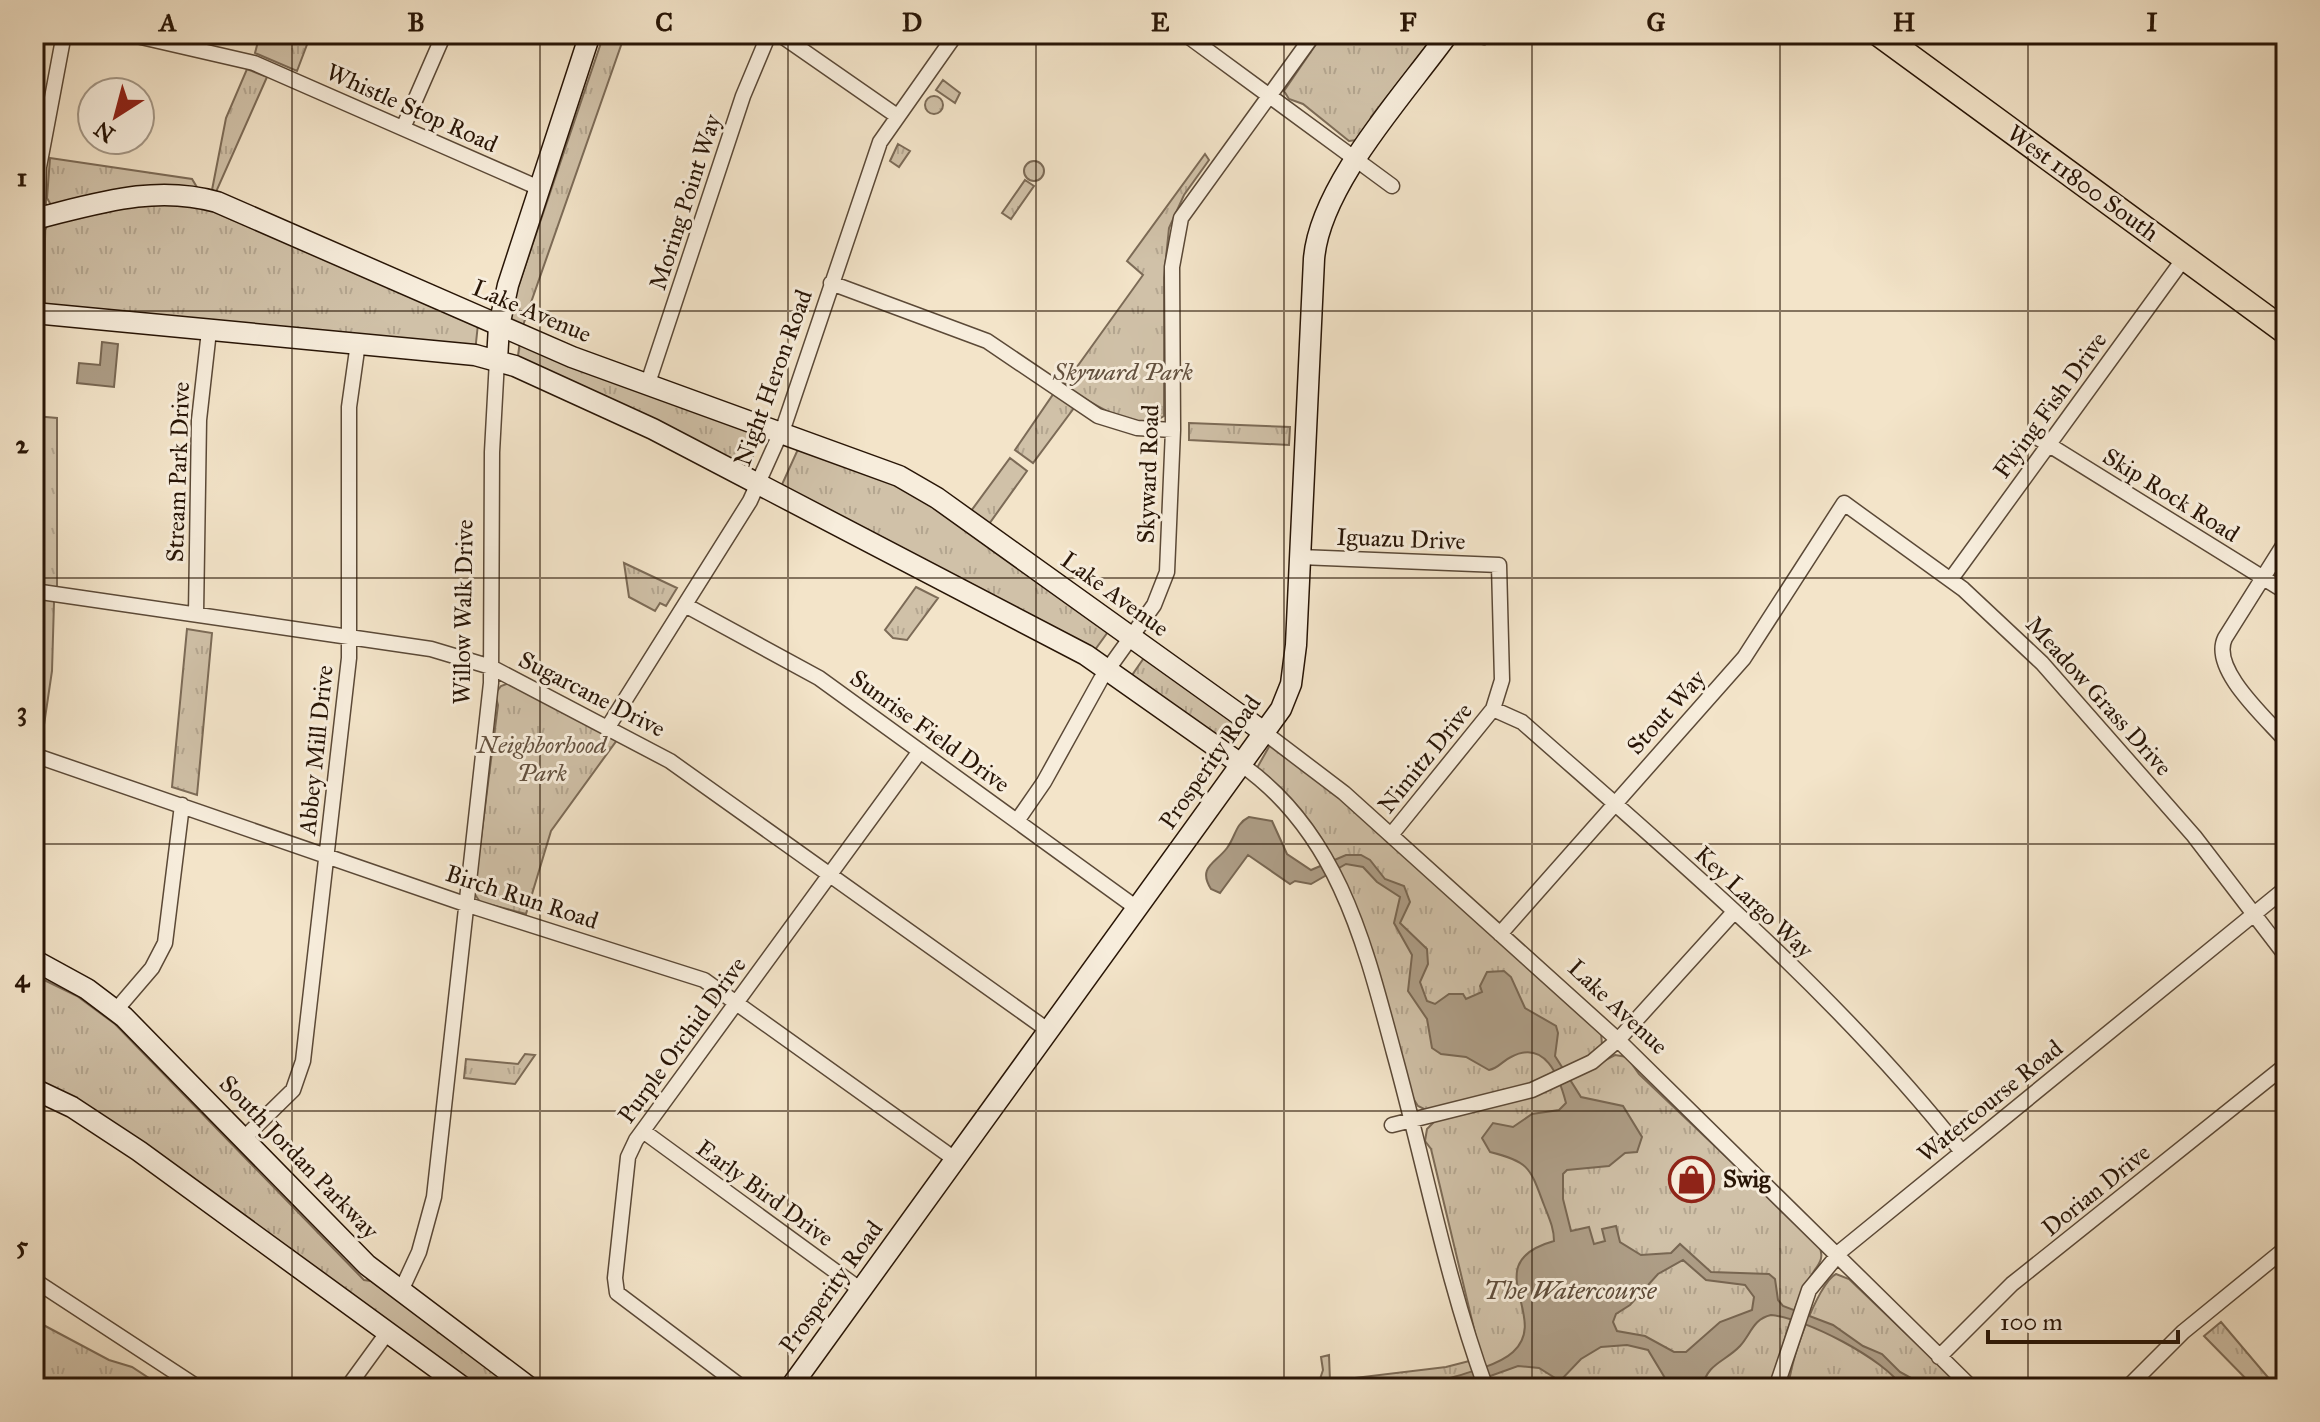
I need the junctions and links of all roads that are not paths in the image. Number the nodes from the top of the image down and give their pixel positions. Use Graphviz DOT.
graph roads {
  1 [pos="64,34"];
  2 [pos="128,34"];
  3 [pos="444,34"];
  4 [pos="590,34"];
  5 [pos="769,34"];
  6 [pos="779,34"];
  7 [pos="956,34"];
  8 [pos="1185,34"];
  9 [pos="1314,34"];
  10 [pos="1448,34"];
  11 [pos="1879,34"];
  12 [pos="1269,95"];
  13 [pos="897,116"];
  14 [pos="403,128"];
  15 [pos="1356,160"];
  16 [pos="1392,186"];
  17 [pos="539,188"];
  18 [pos="36,218"];
  19 [pos="2185,257"];
  20 [pos="831,283"];
  21 [pos="35,312"];
  22 [pos="499,326"];
  23 [pos="209,331"];
  24 [pos="2286,332"];
  25 [pos="358,343"];
  26 [pos="497,360"];
  27 [pos="647,386"];
  28 [pos="1173,430"];
  29 [pos="781,434"];
  30 [pos="2033,435"];
  31 [pos="2048,446"];
  32 [pos="758,484"];
  33 [pos="1844,503"];
  34 [pos="2286,541"];
  35 [pos="1300,557"];
  36 [pos="1499,565"];
  37 [pos="2262,578"];
  38 [pos="1951,579"];
  39 [pos="34,591"];
  40 [pos="2286,592"];
  41 [pos="685,605"];
  42 [pos="196,614"];
  43 [pos="348,637"];
  44 [pos="1131,638"];
  45 [pos="491,667"];
  46 [pos="1108,669"];
  47 [pos="1493,709"];
  48 [pos="608,727"];
  49 [pos="1265,733"];
  50 [pos="2286,741"];
  51 [pos="920,751"];
  52 [pos="34,755"];
  53 [pos="1242,765"];
  54 [pos="1614,803"];
  55 [pos="182,805"];
  56 [pos="1017,821"];
  57 [pos="1391,835"];
  58 [pos="327,855"];
  59 [pos="831,873"];
  60 [pos="2286,888"];
  61 [pos="465,904"];
  62 [pos="1138,909"];
  63 [pos="1734,912"];
  64 [pos="2255,913"];
  65 [pos="1500,934"];
  66 [pos="2286,956"];
  67 [pos="34,960"];
  68 [pos="738,1002"];
  69 [pos="116,1010"];
  70 [pos="1049,1031"];
  71 [pos="1618,1040"];
  72 [pos="2286,1065"];
  73 [pos="34,1089"];
  74 [pos="1414,1120"];
  75 [pos="1392,1125"];
  76 [pos="643,1131"];
  77 [pos="244,1138"];
  78 [pos="1962,1152"];
  79 [pos="956,1160"];
  80 [pos="2286,1248"];
  81 [pos="1837,1254"];
  82 [pos="34,1280"];
  83 [pos="861,1290"];
  84 [pos="400,1293"];
  85 [pos="387,1333"];
  86 [pos="1939,1357"];
  87 [pos="199,1388"];
  88 [pos="347,1388"];
  89 [pos="464,1388"];
  90 [pos="530,1388"];
  91 [pos="743,1388"];
  92 [pos="790,1388"];
  93 [pos="1486,1388"];
  94 [pos="1776,1388"];
  95 [pos="1972,1388"];
  96 [pos="2127,1388"];
  1 -- 18 [label="street"];
  2 -- 14 [label="street, Whistle Stop Road"];
  3 -- 14 [label="street"];
  4 -- 17 [label="street, Willow Walk Drive"];
  5 -- 27 [label="street, Moring Point Way"];
  6 -- 13 [label="street"];
  7 -- 13 [label="street, Night Heron Road"];
  8 -- 12 [label="street"];
  9 -- 12 [label="street, Skyward Road"];
  10 -- 15 [label="street, Prosperity Road"];
  11 -- 19 [label="main road, West 11800 South"];
  12 -- 15 [label="street"];
  12 -- 28 [label="street, Skyward Road"];
  13 -- 20 [label="street, Night Heron Road"];
  14 -- 17 [label="street, Whistle Stop Road"];
  15 -- 16 [label="street"];
  15 -- 35 [label="street, Prosperity Road"];
  17 -- 22 [label="street, Willow Walk Drive"];
  18 -- 21 [label="street"];
  18 -- 22 [label="street, Lake Avenue"];
  19 -- 24 [label="main road, West 11800 South"];
  19 -- 31 [label="street, Flying Fish Drive"];
  20 -- 28 [label="street"];
  20 -- 29 [label="street, Night Heron Road"];
  21 -- 23 [label="street"];
  22 -- 26 [label="street, Willow Walk Drive"];
  22 -- 27 [label="street, Lake Avenue"];
  23 -- 25 [label="street"];
  23 -- 42 [label="street, Stream Park Drive"];
  25 -- 26 [label="street"];
  25 -- 43 [label="street, Abbey Mill Drive"];
  26 -- 32 [label="street"];
  26 -- 45 [label="street, Willow Walk Drive"];
  27 -- 29 [label="street, Lake Avenue"];
  28 -- 44 [label="street, Skyward Road"];
  29 -- 32 [label="street, Night Heron Road"];
  29 -- 44 [label="street, Lake Avenue"];
  30 -- 31 [label="street, Skip Rock Road"];
  31 -- 37 [label="street, Skip Rock Road"];
  31 -- 38 [label="street, Flying Fish Drive"];
  32 -- 41 [label="street, Night Heron Road"];
  32 -- 46 [label="street"];
  33 -- 38 [label="street, Meadow Grass Drive"];
  33 -- 54 [label="street, Stout Way"];
  34 -- 37 [label="street"];
  35 -- 36 [label="street, Iguazu Drive"];
  35 -- 49 [label="street, Prosperity Road"];
  36 -- 47 [label="street, Nimitz Drive"];
  37 -- 40 [label="street, Skip Rock Road"];
  37 -- 50 [label="street"];
  38 -- 64 [label="street, Meadow Grass Drive"];
  39 -- 42 [label="street, Sugarcane Drive"];
  41 -- 48 [label="street, Night Heron Road"];
  41 -- 51 [label="street, Sunrise Field Drive"];
  42 -- 43 [label="street, Sugarcane Drive"];
  43 -- 45 [label="street, Sugarcane Drive"];
  43 -- 58 [label="street, Abbey Mill Drive"];
  44 -- 46 [label="street, Skyward Road"];
  44 -- 49 [label="street, Lake Avenue"];
  45 -- 48 [label="street, Sugarcane Drive"];
  45 -- 61 [label="street, Willow Walk Drive"];
  46 -- 53 [label="street"];
  46 -- 56 [label="street, Skyward Road"];
  47 -- 54 [label="street, Key Largo Way"];
  47 -- 57 [label="street, Nimitz Drive"];
  48 -- 59 [label="street, Sugarcane Drive"];
  49 -- 53 [label="street, Prosperity Road"];
  49 -- 57 [label="street, Lake Avenue"];
  51 -- 56 [label="street, Sunrise Field Drive"];
  51 -- 59 [label="street, Purple Orchid Drive"];
  52 -- 55 [label="street, Birch Run Road"];
  53 -- 62 [label="street, Prosperity Road"];
  53 -- 74 [label="street"];
  54 -- 63 [label="street, Key Largo Way"];
  54 -- 65 [label="street, Stout Way"];
  55 -- 58 [label="street, Birch Run Road"];
  55 -- 69 [label="street"];
  56 -- 62 [label="street, Sunrise Field Drive"];
  57 -- 65 [label="street, Lake Avenue"];
  58 -- 61 [label="street, Birch Run Road"];
  58 -- 77 [label="street, Abbey Mill Drive"];
  59 -- 68 [label="street, Purple Orchid Drive"];
  59 -- 70 [label="street, Sugarcane Drive"];
  60 -- 64 [label="street, Watercourse Road"];
  61 -- 68 [label="street, Birch Run Road"];
  61 -- 84 [label="street, Willow Walk Drive"];
  62 -- 70 [label="street, Prosperity Road"];
  63 -- 71 [label="street"];
  63 -- 78 [label="street, Key Largo Way"];
  64 -- 66 [label="street, Meadow Grass Drive"];
  64 -- 78 [label="street, Watercourse Road"];
  65 -- 71 [label="street, Lake Avenue"];
  67 -- 69 [label="street, South Jordan Parkway"];
  68 -- 76 [label="street, Purple Orchid Drive"];
  68 -- 79 [label="street, Birch Run Road"];
  69 -- 77 [label="street, South Jordan Parkway"];
  70 -- 79 [label="street, Prosperity Road"];
  71 -- 74 [label="street"];
  71 -- 81 [label="street, Lake Avenue"];
  72 -- 86 [label="street, Dorian Drive"];
  73 -- 85 [label="street"];
  74 -- 75 [label="street"];
  74 -- 93 [label="street"];
  76 -- 83 [label="street, Early Bird Drive"];
  76 -- 91 [label="street, Purple Orchid Drive"];
  77 -- 84 [label="street, South Jordan Parkway"];
  78 -- 81 [label="street, Watercourse Road"];
  79 -- 83 [label="street, Prosperity Road"];
  80 -- 96 [label="street"];
  81 -- 86 [label="street, Lake Avenue"];
  81 -- 94 [label="street, Watercourse Road"];
  82 -- 87 [label="street"];
  83 -- 92 [label="street, Prosperity Road"];
  84 -- 90 [label="street, South Jordan Parkway"];
  85 -- 88 [label="street"];
  85 -- 89 [label="street"];
  86 -- 95 [label="street, Lake Avenue"];
}
